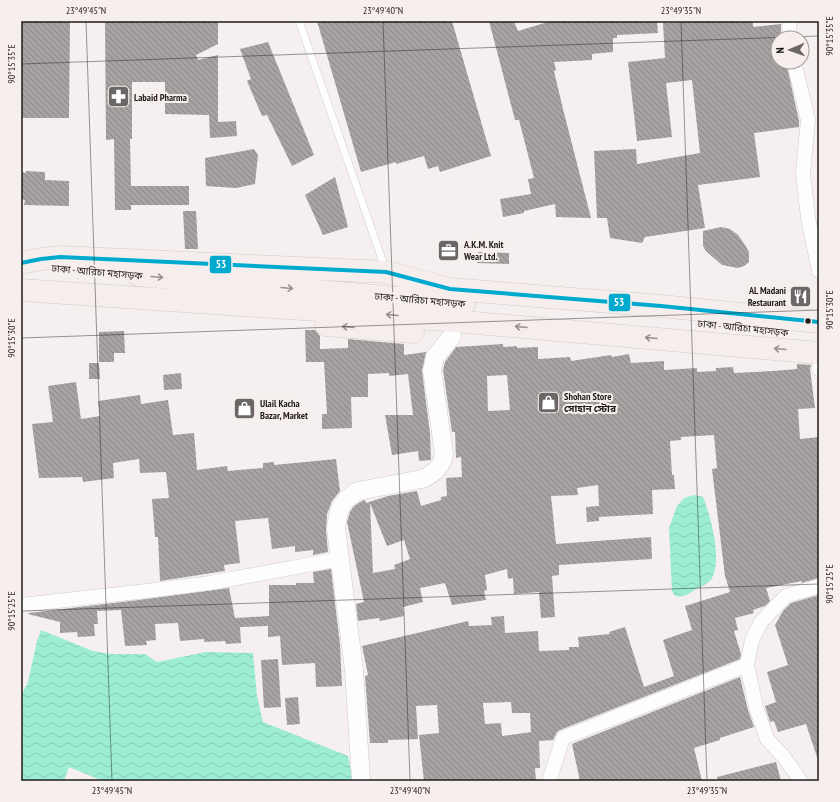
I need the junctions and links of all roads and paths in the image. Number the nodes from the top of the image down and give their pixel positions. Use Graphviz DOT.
graph roads {
  1 [pos="299,21"];
  2 [pos="796,70"];
  3 [pos="21,264"];
  4 [pos="819,271"];
  5 [pos="386,272"];
  6 [pos="25,290"];
  7 [pos="819,322"];
  8 [pos="452,336"];
  9 [pos="819,336"];
  10 [pos="819,353"];
  11 [pos="819,368"];
  12 [pos="339,559"];
  13 [pos="819,586"];
  14 [pos="21,605"];
  15 [pos="747,665"];
  16 [pos="361,781"];
  17 [pos="548,781"];
  18 [pos="800,781"];
  1 -- 5 [label="lane"];
  2 -- 4 [label="street"];
  3 -- 5 [label="highway"];
  3 -- 9 [label="highway, ঢাকা - আরিচা মহাসড়ক, one-way"];
  5 -- 7 [label="highway"];
  8 -- 6 [label="highway, one-way"];
  10 -- 6 [label="highway, ঢাকা - আরিচা মহাসড়ক, one-way"];
  8 -- 11 [label="highway"];
  8 -- 12 [label="street"];
  12 -- 14 [label="street"];
  12 -- 16 [label="street"];
  13 -- 15 [label="street"];
  15 -- 17 [label="street"];
  15 -- 18 [label="street"];
}
